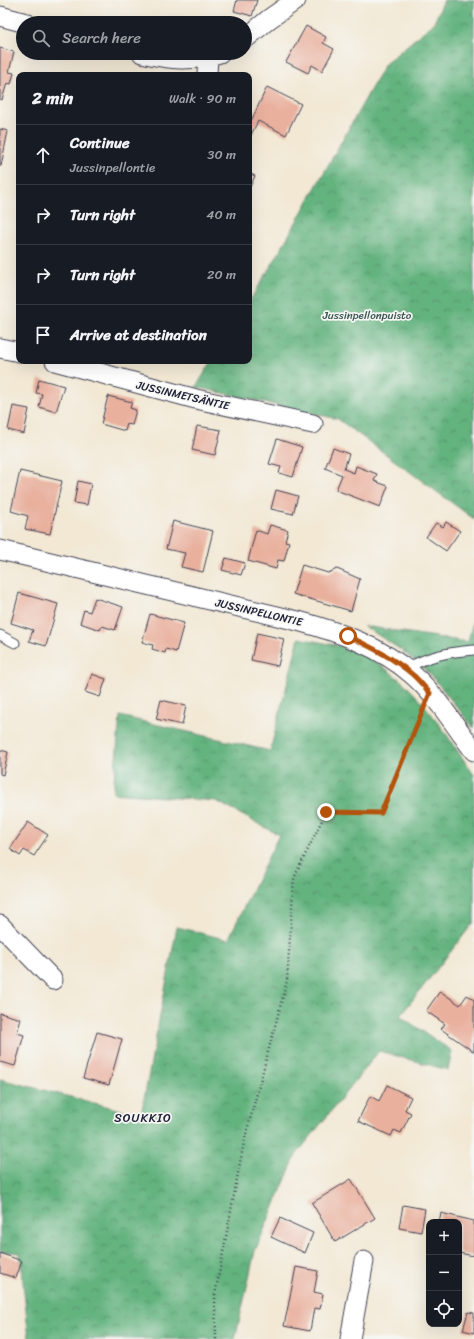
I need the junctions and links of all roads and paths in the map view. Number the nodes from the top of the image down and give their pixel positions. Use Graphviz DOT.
graph roads {
  1 [pos="296,0"];
  2 [pos="0,16"];
  3 [pos="16,20"];
  4 [pos="252,33"];
  5 [pos="171,60"];
  6 [pos="190,60"];
  7 [pos="190,60"];
  8 [pos="212,62"];
  9 [pos="0,348"];
  10 [pos="16,351"];
  11 [pos="66,364"];
  12 [pos="313,424"];
  13 [pos="0,550"];
  14 [pos="0,635"];
  15 [pos="15,643"];
  16 [pos="474,650"];
  17 [pos="406,669"];
  18 [pos="430,693"];
  19 [pos="474,751"];
  20 [pos="0,925"];
  21 [pos="53,980"];
  22 [pos="364,1261"];
  23 [pos="216,1339"];
  24 [pos="350,1339"];
  1 -- 4 [label="street"];
  2 -- 3 [label="street"];
  5 -- 7 [label="street"];
  6 -- 8 [label="street"];
  9 -- 10 [label="street"];
  11 -- 12 [label="street, JUSSINMETSÄNTIE"];
  13 -- 17 [label="street, JUSSINPELLONTIE"];
  14 -- 15 [label="lane"];
  16 -- 17 [label="lane"];
  17 -- 18 [label="street, JUSSINPELLONTIE"];
  18 -- 19 [label="street, JUSSINPELLONTIE"];
  18 -- 23 [label="path"];
  20 -- 21 [label="street"];
  22 -- 24 [label="street"];
}
